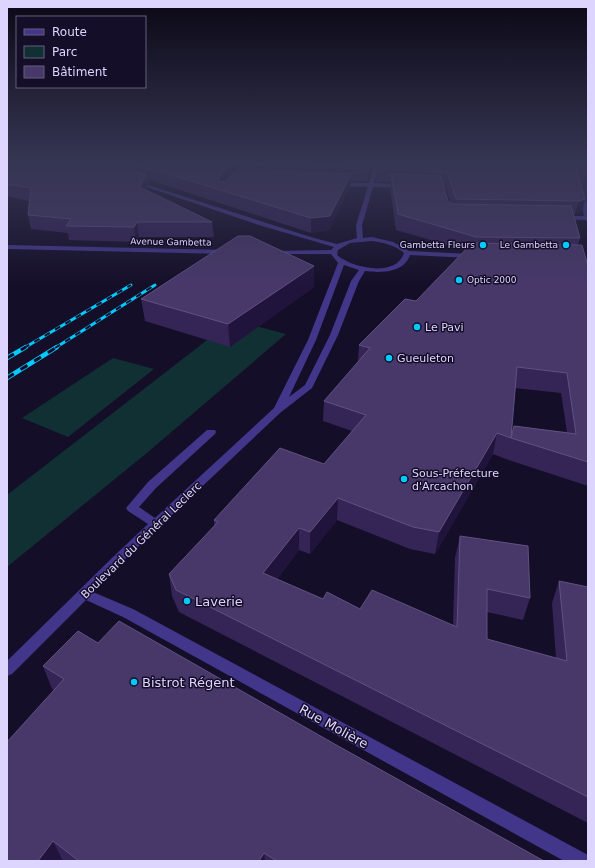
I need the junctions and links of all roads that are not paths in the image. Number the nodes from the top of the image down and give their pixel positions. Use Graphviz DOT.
graph roads {
  1 [pos="203,205"];
  2 [pos="365,205"];
  3 [pos="584,205"];
  4 [pos="557,218"];
  5 [pos="588,219"];
  6 [pos="360,240"];
  7 [pos="8,248"];
  8 [pos="336,249"];
  9 [pos="233,252"];
  10 [pos="265,252"];
  11 [pos="407,253"];
  12 [pos="478,256"];
  13 [pos="341,263"];
  14 [pos="363,270"];
  15 [pos="277,411"];
  16 [pos="211,432"];
  17 [pos="156,524"];
  18 [pos="84,593"];
  19 [pos="7,670"];
  20 [pos="582,861"];
  1 -- 8 [label="street"];
  2 -- 6 [label="street"];
  3 -- 5 [label="street"];
  4 -- 5 [label="street"];
  6 -- 8 [label="street"];
  6 -- 11 [label="street"];
  7 -- 9 [label="street, Avenue Gambetta"];
  8 -- 10 [label="street"];
  8 -- 13 [label="street"];
  11 -- 12 [label="street"];
  11 -- 14 [label="street"];
  13 -- 14 [label="street"];
  13 -- 15 [label="street, Boulevard du Général Leclerc"];
  14 -- 15 [label="street, Boulevard du Général Leclerc"];
  15 -- 17 [label="street, Boulevard du Général Leclerc"];
  16 -- 17 [label="street"];
  17 -- 18 [label="street, Boulevard du Général Leclerc"];
  18 -- 19 [label="street, Boulevard du Général Leclerc"];
  18 -- 20 [label="street, Rue Molière"];
}
